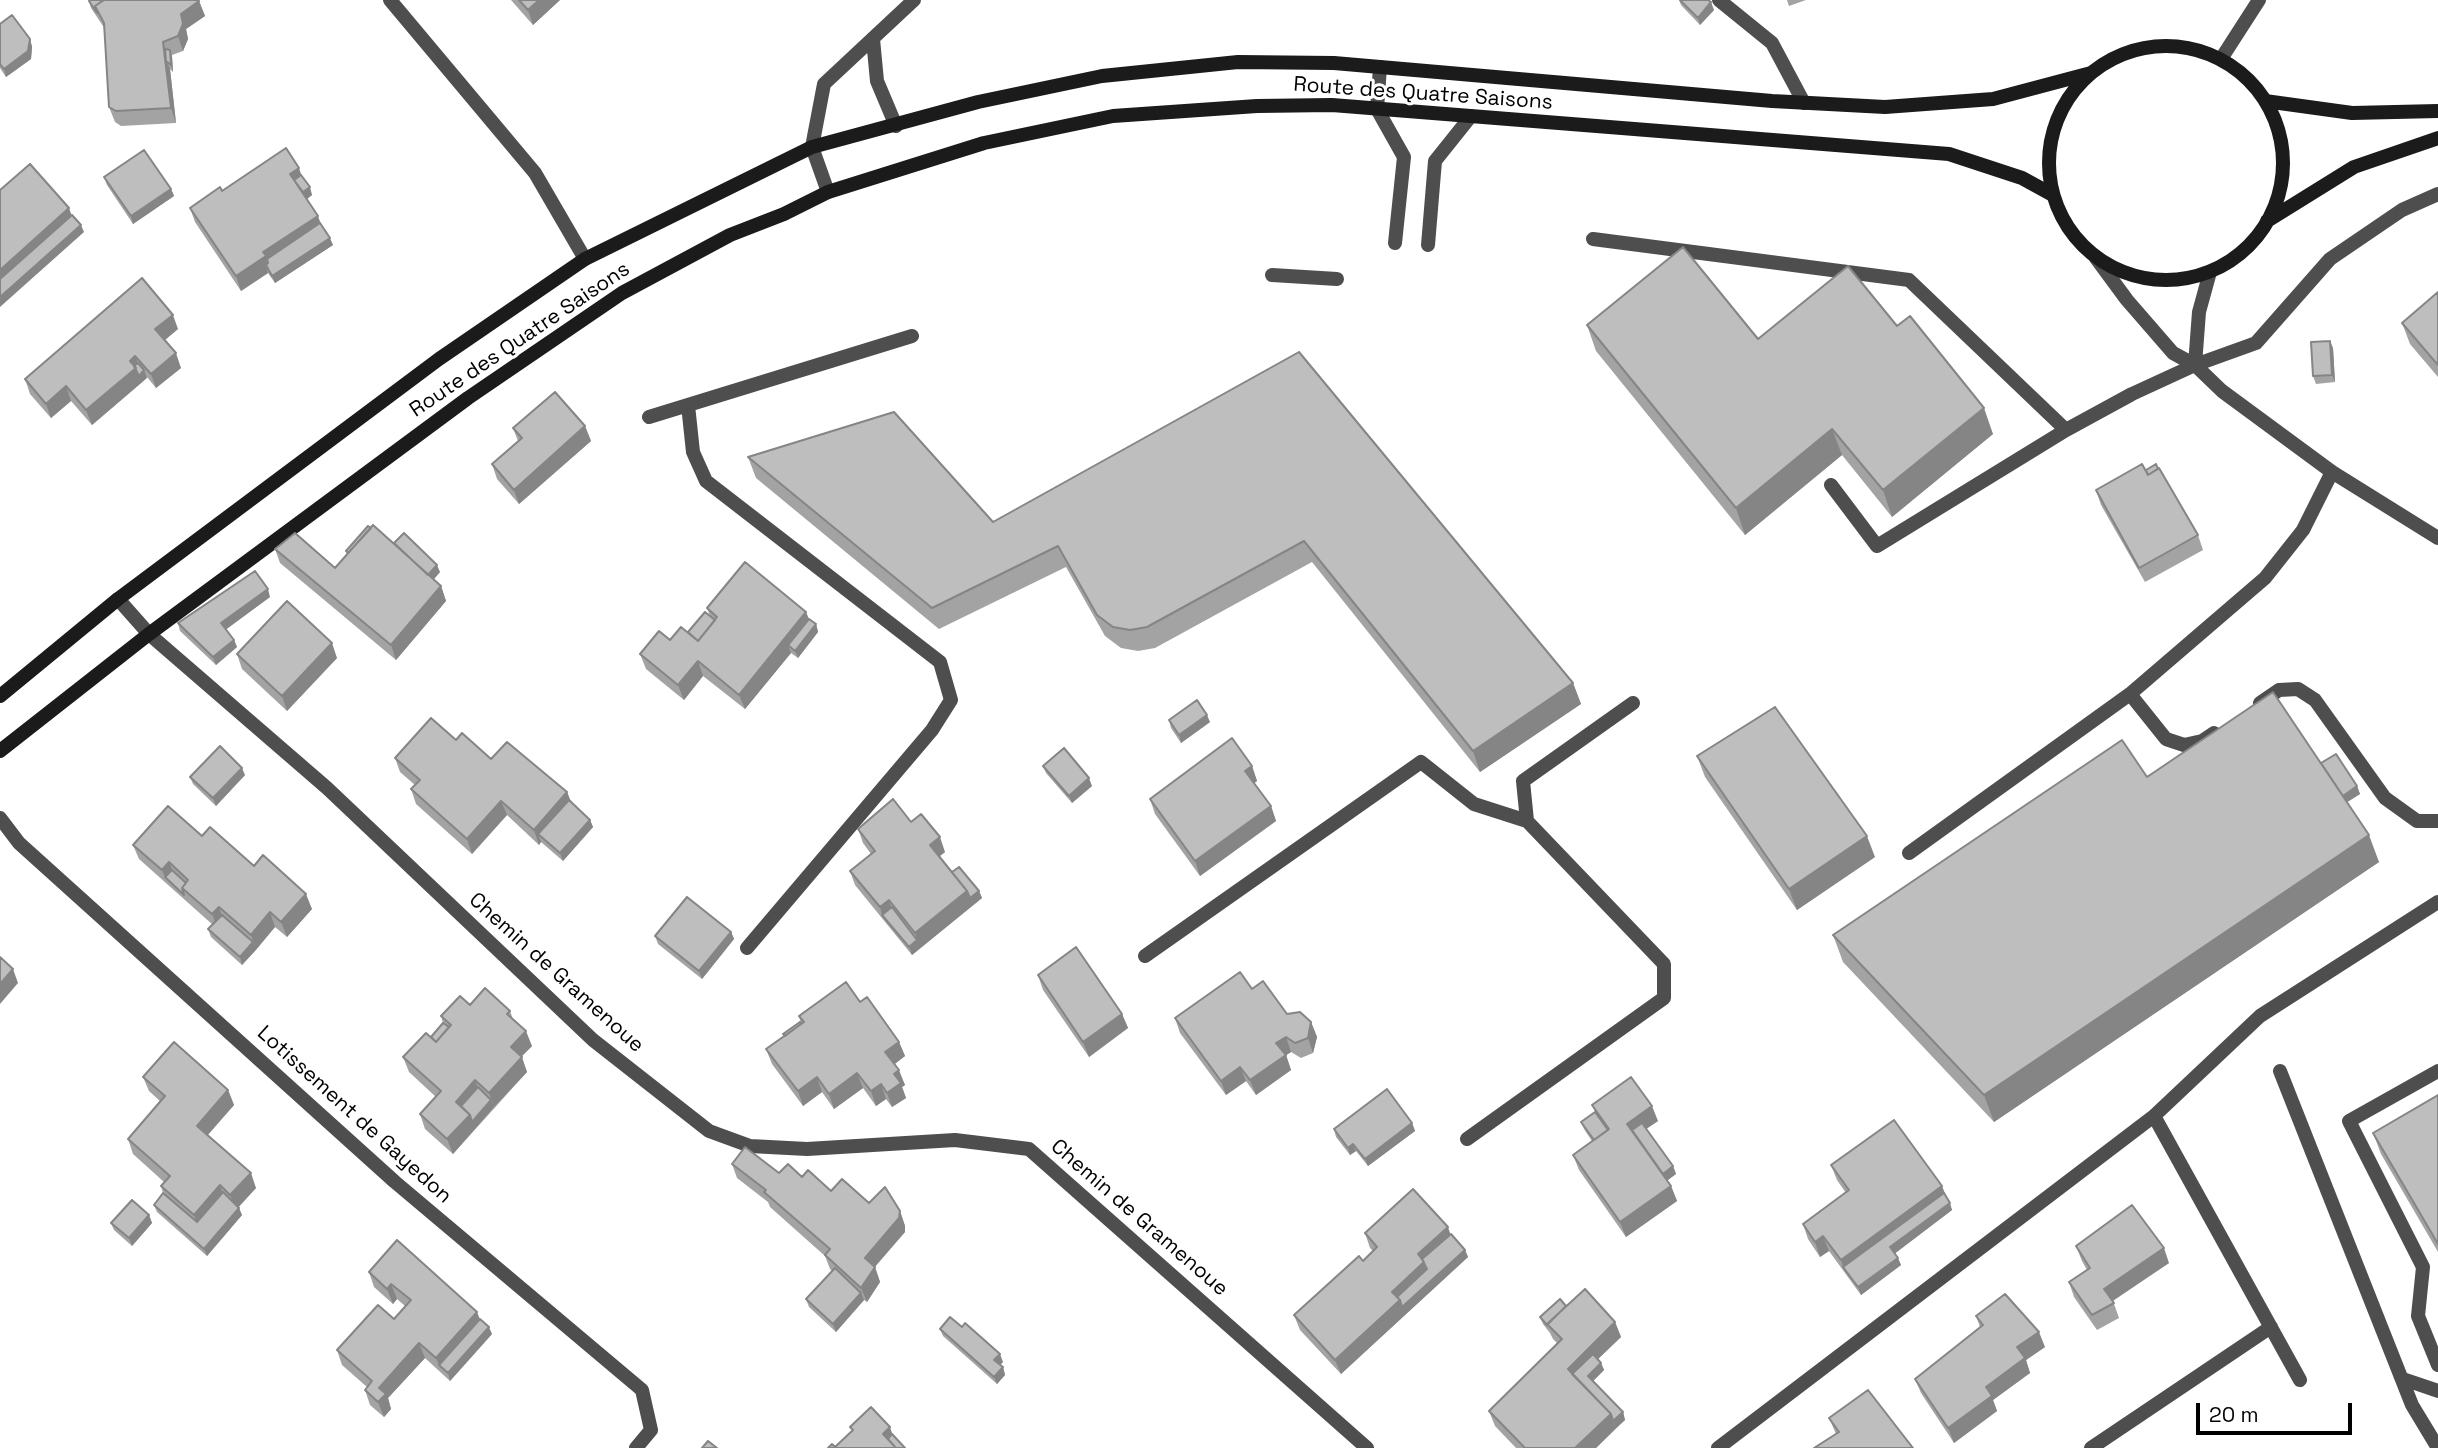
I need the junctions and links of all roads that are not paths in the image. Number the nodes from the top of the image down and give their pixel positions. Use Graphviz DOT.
graph roads {
  1 [pos="390,0"];
  2 [pos="915,0"];
  3 [pos="1719,0"];
  4 [pos="2259,0"];
  5 [pos="873,39"];
  6 [pos="2221,59"];
  7 [pos="1380,67"];
  8 [pos="2091,73"];
  9 [pos="2265,101"];
  10 [pos="1804,103"];
  11 [pos="1377,109"];
  12 [pos="2438,111"];
  13 [pos="1471,116"];
  14 [pos="896,125"];
  15 [pos="2438,138"];
  16 [pos="812,147"];
  17 [pos="828,192"];
  18 [pos="2438,194"];
  19 [pos="2053,195"];
  20 [pos="2267,221"];
  21 [pos="1593,239"];
  22 [pos="1395,243"];
  23 [pos="1428,245"];
  24 [pos="2096,258"];
  25 [pos="585,259"];
  26 [pos="2210,272"];
  27 [pos="1272,275"];
  28 [pos="1337,279"];
  29 [pos="912,336"];
  30 [pos="2195,365"];
  31 [pos="688,405"];
  32 [pos="649,417"];
  33 [pos="2066,430"];
  34 [pos="2332,472"];
  35 [pos="1831,485"];
  36 [pos="2438,538"];
  37 [pos="118,599"];
  38 [pos="149,634"];
  39 [pos="2130,694"];
  40 [pos="0,696"];
  41 [pos="1633,703"];
  42 [pos="2246,712"];
  43 [pos="2224,726"];
  44 [pos="0,751"];
  45 [pos="0,818"];
  46 [pos="1527,821"];
  47 [pos="2438,821"];
  48 [pos="1909,853"];
  49 [pos="2438,902"];
  50 [pos="747,947"];
  51 [pos="1145,956"];
  52 [pos="2438,1071"];
  53 [pos="2280,1072"];
  54 [pos="2154,1116"];
  55 [pos="1467,1139"];
  56 [pos="2271,1327"];
  57 [pos="2438,1365"];
  58 [pos="2403,1379"];
  59 [pos="2300,1380"];
  60 [pos="2438,1391"];
  61 [pos="636,1448"];
  62 [pos="1367,1448"];
  63 [pos="1718,1448"];
  64 [pos="2091,1448"];
  65 [pos="2438,1448"];
  1 -- 25 [label="street"];
  2 -- 5 [label="street"];
  3 -- 10 [label="street"];
  4 -- 6 [label="street"];
  5 -- 14 [label="street"];
  5 -- 16 [label="street"];
  6 -- 8 [label="main road"];
  6 -- 9 [label="main road"];
  7 -- 10 [label="main road, Route des Quatre Saisons"];
  7 -- 11 [label="street"];
  7 -- 14 [label="main road, Route des Quatre Saisons"];
  8 -- 10 [label="main road, Route des Quatre Saisons"];
  8 -- 19 [label="main road"];
  9 -- 12 [label="main road"];
  9 -- 20 [label="main road"];
  11 -- 13 [label="main road, Route des Quatre Saisons"];
  11 -- 17 [label="main road, Route des Quatre Saisons"];
  11 -- 22 [label="street"];
  13 -- 19 [label="main road, Route des Quatre Saisons"];
  13 -- 23 [label="street"];
  14 -- 16 [label="main road, Route des Quatre Saisons"];
  15 -- 20 [label="main road"];
  16 -- 17 [label="street"];
  16 -- 25 [label="main road, Route des Quatre Saisons"];
  17 -- 38 [label="main road, Route des Quatre Saisons"];
  18 -- 30 [label="street"];
  19 -- 24 [label="main road"];
  20 -- 26 [label="main road"];
  21 -- 33 [label="street"];
  24 -- 26 [label="main road"];
  24 -- 30 [label="street"];
  25 -- 37 [label="main road, Route des Quatre Saisons"];
  26 -- 30 [label="street"];
  27 -- 28 [label="street"];
  29 -- 31 [label="street"];
  30 -- 33 [label="street"];
  30 -- 34 [label="street"];
  31 -- 32 [label="street"];
  31 -- 50 [label="street"];
  33 -- 35 [label="street"];
  34 -- 36 [label="street"];
  34 -- 39 [label="street"];
  37 -- 38 [label="street, Chemin de Gramenoue"];
  37 -- 40 [label="main road, Route des Quatre Saisons"];
  38 -- 44 [label="main road, Route des Quatre Saisons"];
  38 -- 62 [label="street, Chemin de Gramenoue"];
  39 -- 43 [label="street"];
  39 -- 48 [label="street"];
  41 -- 46 [label="street"];
  42 -- 47 [label="street"];
  45 -- 61 [label="street, Lotissement de Gayedon"];
  46 -- 51 [label="street"];
  46 -- 55 [label="street"];
  49 -- 54 [label="street"];
  52 -- 57 [label="street"];
  53 -- 58 [label="street"];
  54 -- 56 [label="street"];
  54 -- 63 [label="street"];
  56 -- 59 [label="street"];
  56 -- 64 [label="street"];
  58 -- 60 [label="street"];
  58 -- 65 [label="street"];
}
